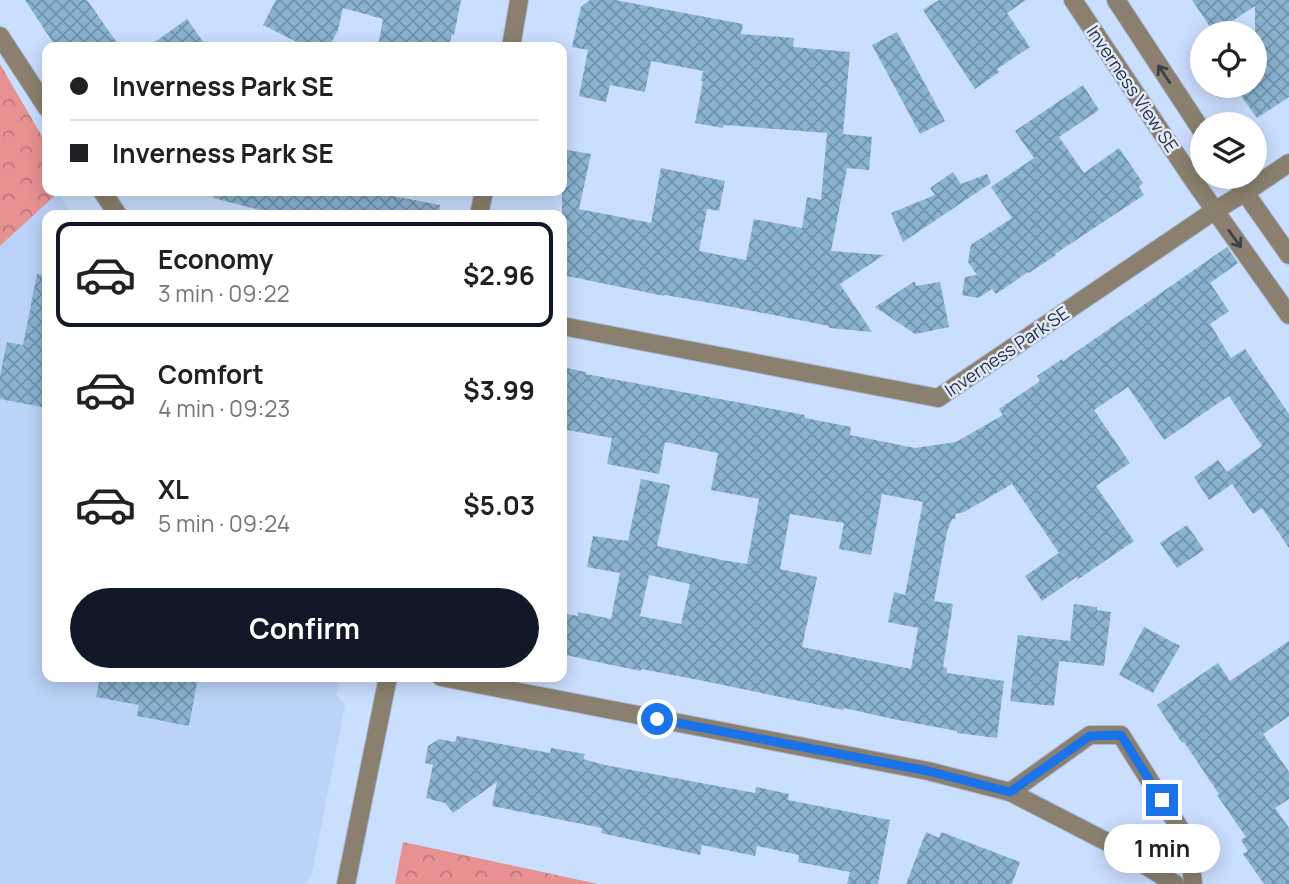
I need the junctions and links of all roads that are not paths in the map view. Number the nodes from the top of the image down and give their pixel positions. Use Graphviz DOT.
graph roads {
  1 [pos="519,0"];
  2 [pos="1073,0"];
  3 [pos="1116,0"];
  4 [pos="0,36"];
  5 [pos="512,42"];
  6 [pos="42,99"];
  7 [pos="1190,113"];
  8 [pos="1289,163"];
  9 [pos="1244,189"];
  10 [pos="1246,192"];
  11 [pos="1214,211"];
  12 [pos="1289,255"];
  13 [pos="1289,315"];
  14 [pos="567,327"];
  15 [pos="387,682"];
  16 [pos="467,682"];
  17 [pos="1010,792"];
  18 [pos="346,884"];
  19 [pos="1175,884"];
  20 [pos="1193,884"];
  1 -- 5 [label="street"];
  2 -- 11 [label="street, Inverness View SE"];
  7 -- 3 [label="street, Inverness View SE, one-way"];
  4 -- 6 [label="street"];
  8 -- 10 [label="street, Inverness Park SE"];
  9 -- 10 [label="street"];
  10 -- 11 [label="street, Inverness Park SE"];
  10 -- 12 [label="street"];
  11 -- 13 [label="street, Inverness View SE, one-way"];
  11 -- 14 [label="street, Inverness Park SE"];
  15 -- 18 [label="street"];
  16 -- 17 [label="street"];
  17 -- 19 [label="street"];
  17 -- 20 [label="street"];
}
